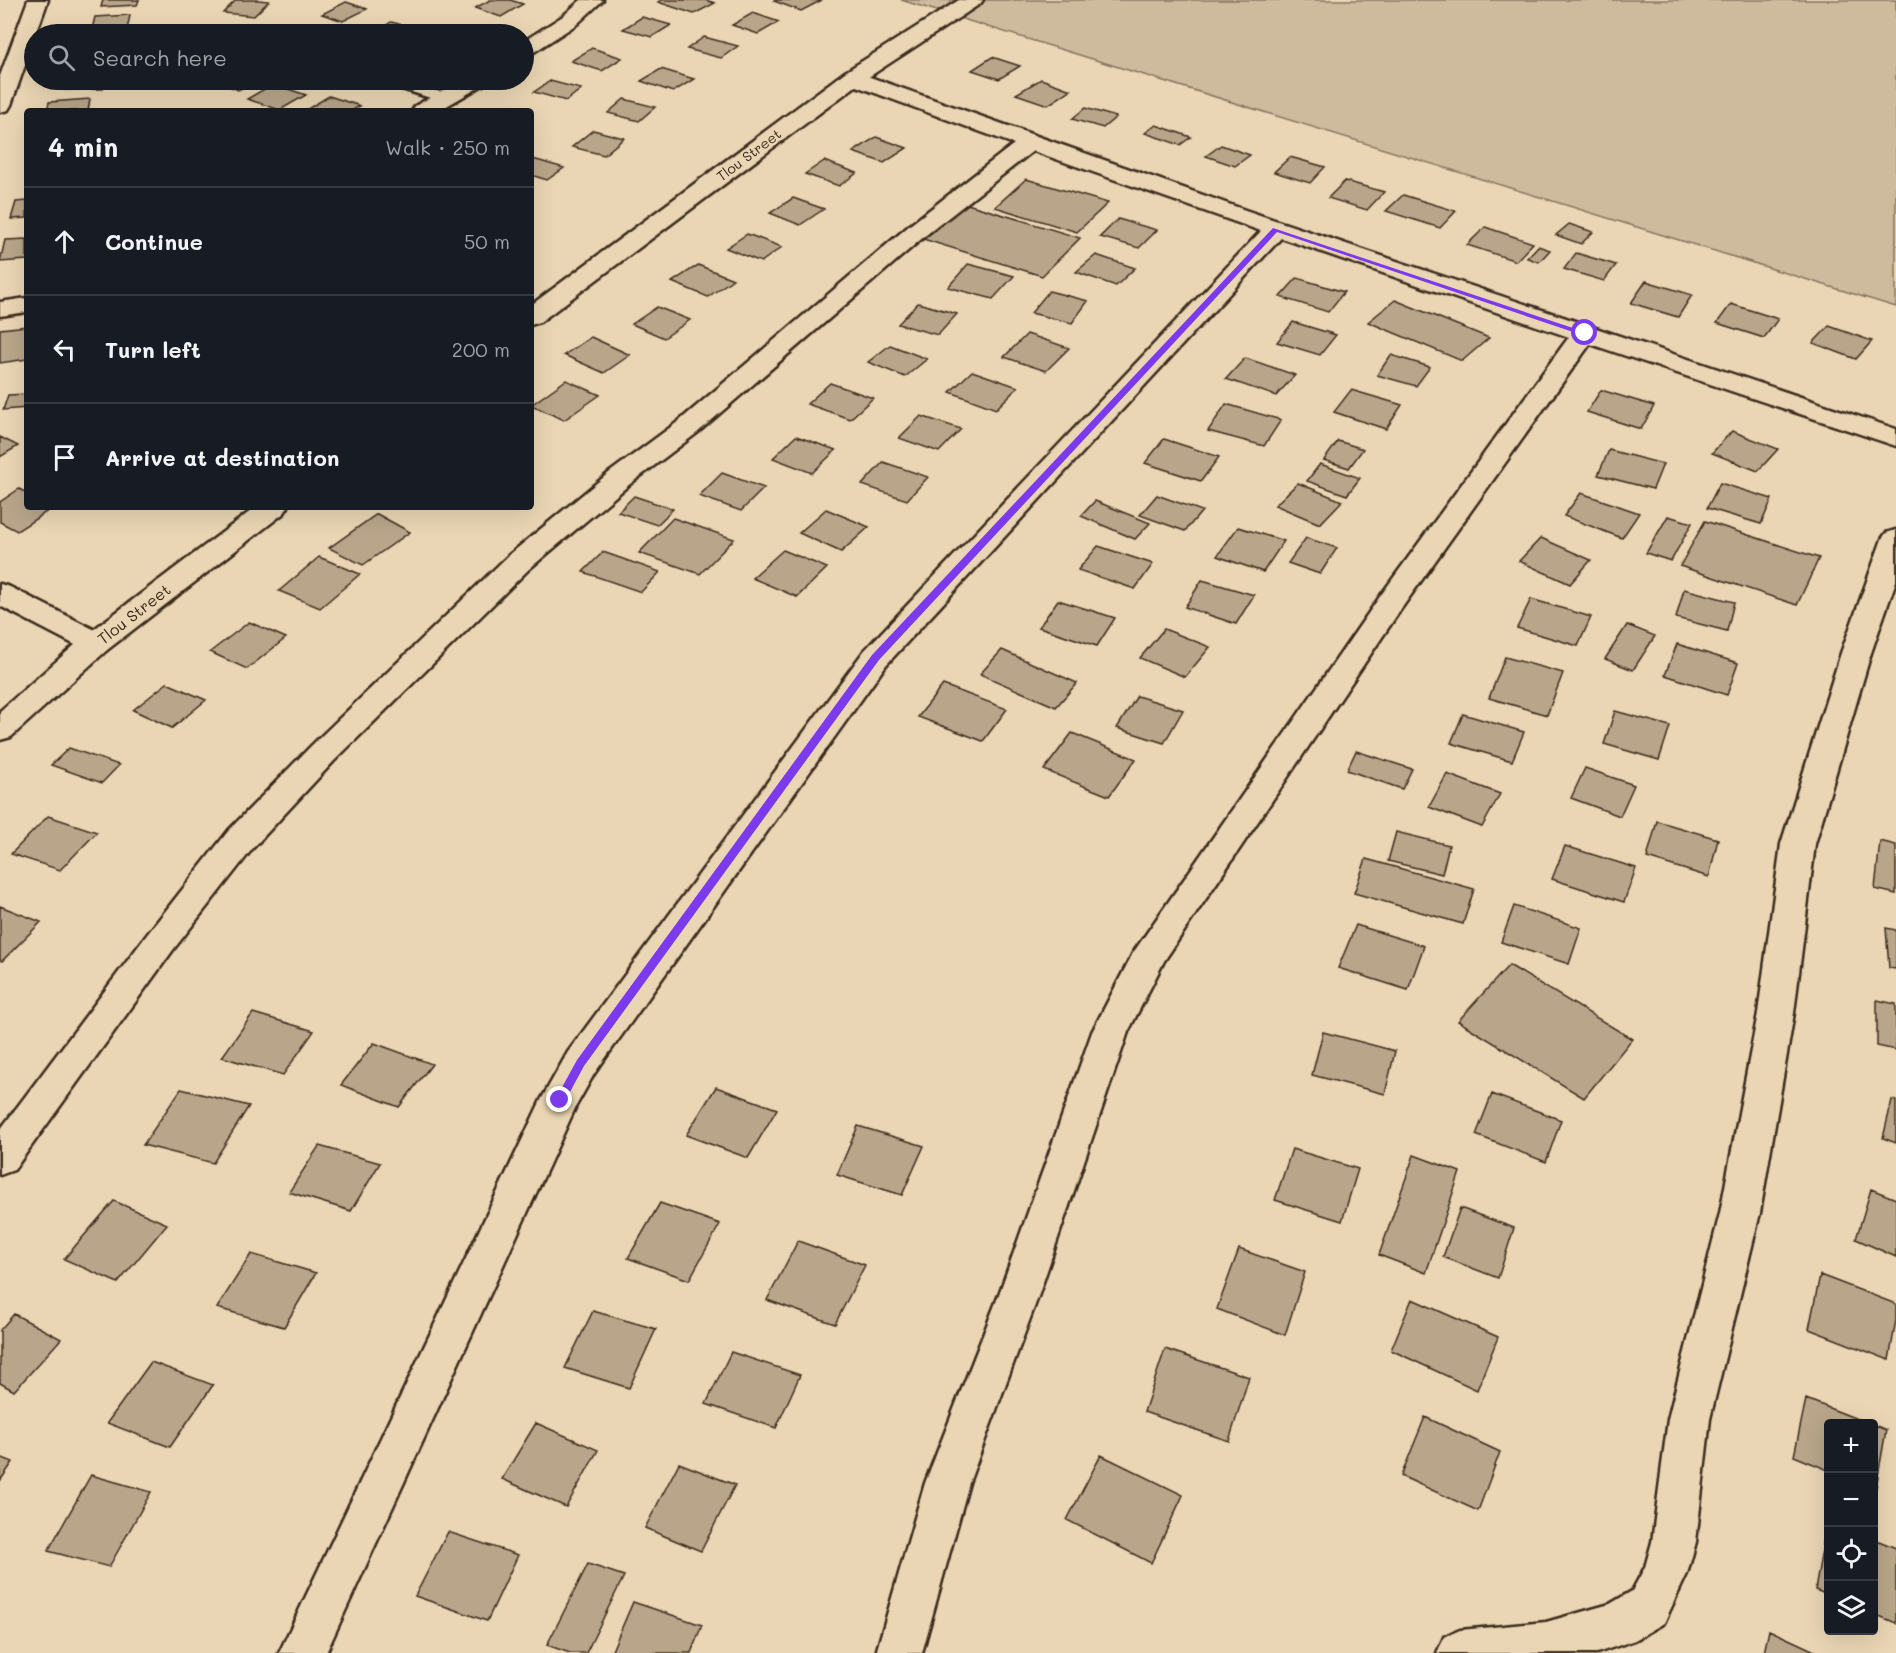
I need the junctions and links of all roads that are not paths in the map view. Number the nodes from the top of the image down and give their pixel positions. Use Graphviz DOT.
graph roads {
  1 [pos="38,0"];
  2 [pos="593,0"];
  3 [pos="973,0"];
  4 [pos="29,24"];
  5 [pos="24,39"];
  6 [pos="534,43"];
  7 [pos="853,77"];
  8 [pos="418,90"];
  9 [pos="459,90"];
  10 [pos="445,99"];
  11 [pos="0,105"];
  12 [pos="428,108"];
  13 [pos="1029,143"];
  14 [pos="1276,229"];
  15 [pos="24,305"];
  16 [pos="0,309"];
  17 [pos="534,315"];
  18 [pos="1585,333"];
  19 [pos="1896,438"];
  20 [pos="270,510"];
  21 [pos="1896,539"];
  22 [pos="0,594"];
  23 [pos="96,643"];
  24 [pos="0,729"];
  25 [pos="0,1159"];
  26 [pos="302,1653"];
  27 [pos="899,1653"];
  28 [pos="1460,1653"];
  1 -- 4 [label="street"];
  2 -- 6 [label="street"];
  3 -- 7 [label="street, Tlou Street"];
  5 -- 11 [label="street"];
  7 -- 13 [label="street"];
  7 -- 17 [label="street, Tlou Street"];
  8 -- 10 [label="lane"];
  9 -- 10 [label="street"];
  10 -- 12 [label="street"];
  13 -- 14 [label="street"];
  13 -- 25 [label="street"];
  14 -- 18 [label="street"];
  14 -- 26 [label="street"];
  15 -- 16 [label="street"];
  18 -- 19 [label="street"];
  18 -- 27 [label="street"];
  20 -- 23 [label="street, Tlou Street"];
  21 -- 28 [label="street"];
  22 -- 23 [label="street"];
  23 -- 24 [label="street, Tlou Street"];
}
